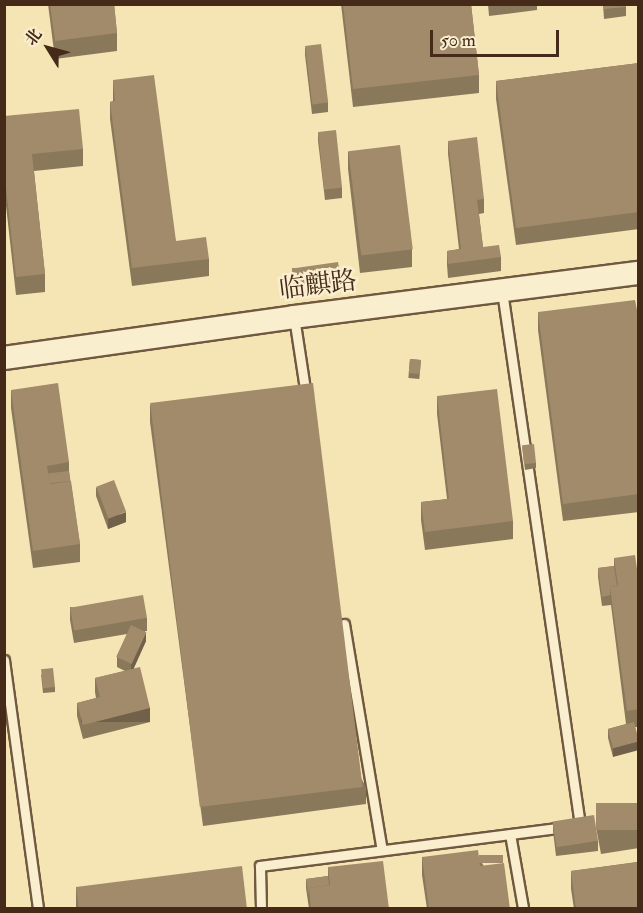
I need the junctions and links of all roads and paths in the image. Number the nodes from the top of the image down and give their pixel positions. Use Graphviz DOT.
graph roads {
  1 [pos="639,273"];
  2 [pos="502,291"];
  3 [pos="294,317"];
  4 [pos="4,358"];
  5 [pos="309,410"];
  6 [pos="343,618"];
  7 [pos="4,660"];
  8 [pos="592,824"];
  9 [pos="580,825"];
  10 [pos="510,834"];
  11 [pos="382,850"];
  12 [pos="38,909"];
  13 [pos="261,909"];
  14 [pos="523,909"];
  1 -- 2 [label="street, 临麒路"];
  2 -- 3 [label="street, 临麒路"];
  2 -- 9 [label="lane"];
  3 -- 4 [label="street, 临麒路"];
  3 -- 5 [label="lane"];
  6 -- 11 [label="lane"];
  7 -- 12 [label="lane"];
  8 -- 9 [label="lane"];
  9 -- 10 [label="lane"];
  10 -- 11 [label="lane"];
  10 -- 14 [label="lane"];
  11 -- 13 [label="lane"];
}
